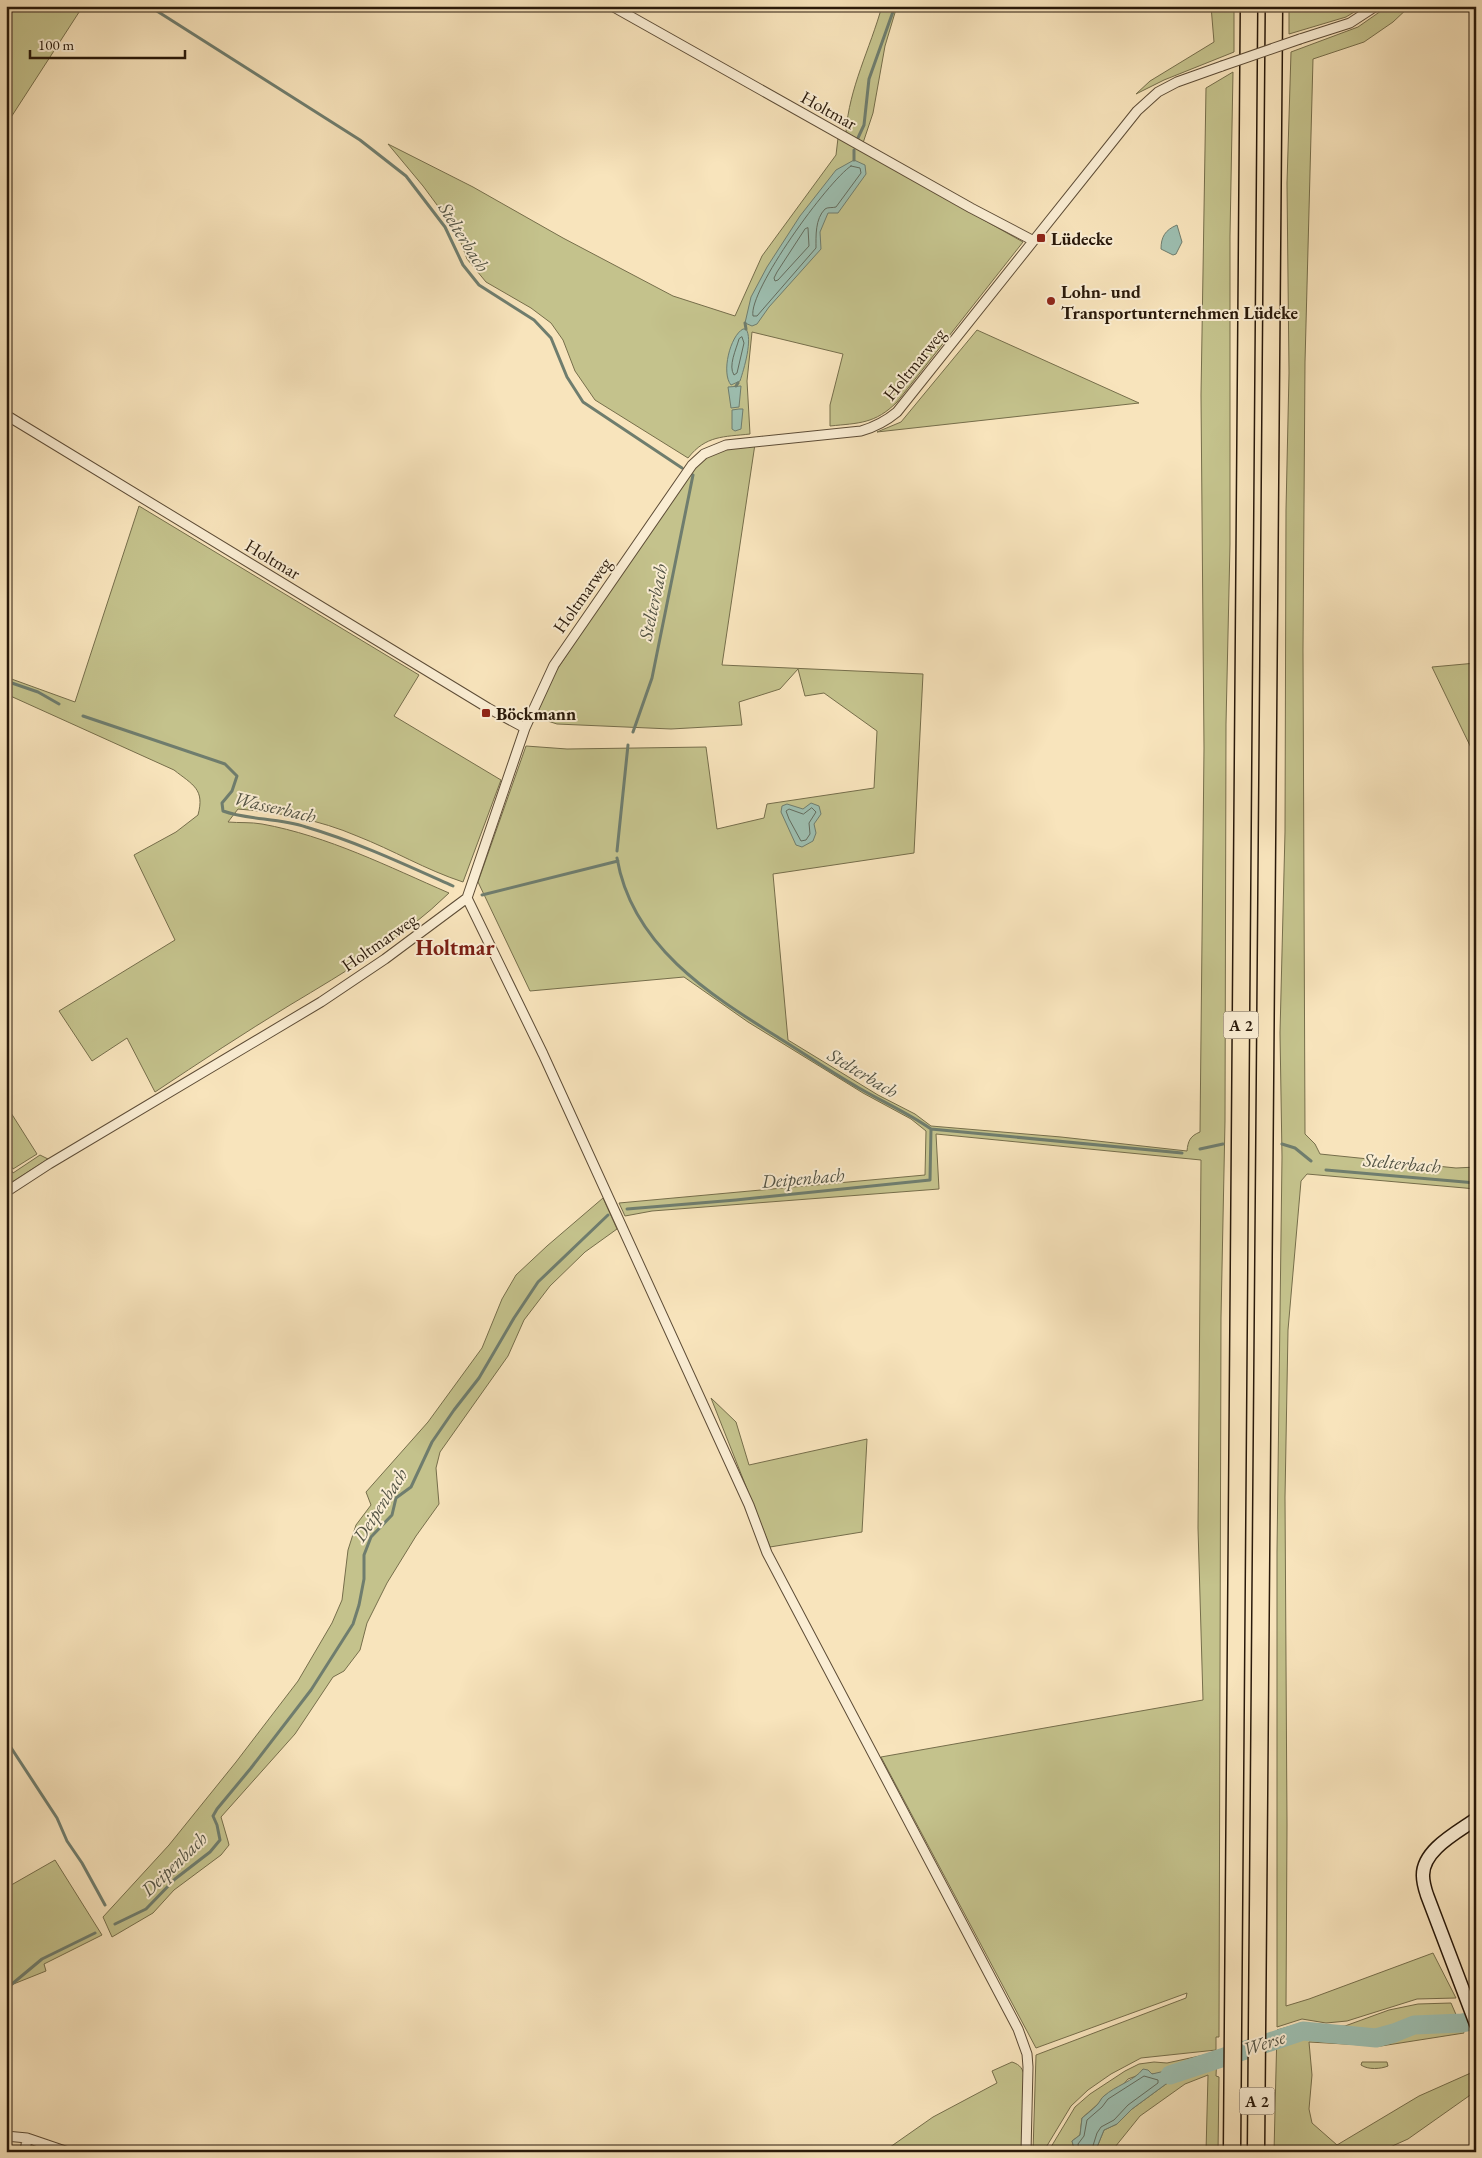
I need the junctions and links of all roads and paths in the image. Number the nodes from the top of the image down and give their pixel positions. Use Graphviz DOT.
graph roads {
  1 [pos="612,6"];
  2 [pos="1249,6"];
  3 [pos="1274,6"];
  4 [pos="1376,6"];
  5 [pos="1032,240"];
  6 [pos="6,416"];
  7 [pos="525,728"];
  8 [pos="467,898"];
  9 [pos="6,1192"];
  10 [pos="1476,1819"];
  11 [pos="1476,2024"];
  12 [pos="6,2136"];
  13 [pos="27,2138"];
  14 [pos="26,2152"];
  15 [pos="68,2152"];
  16 [pos="1026,2152"];
  17 [pos="1232,2152"];
  18 [pos="1256,2152"];
  1 -- 5 [label="street, Holtmar"];
  2 -- 17 [label="highway, A 2"];
  3 -- 18 [label="highway, A 2"];
  4 -- 5 [label="street, Holtmarweg, bridge"];
  5 -- 7 [label="street, Holtmarweg"];
  6 -- 7 [label="street, Holtmar"];
  7 -- 8 [label="street, Holtmarweg"];
  8 -- 9 [label="street, Holtmarweg"];
  8 -- 16 [label="street"];
  10 -- 11 [label="street"];
  12 -- 13 [label="street"];
  13 -- 14 [label="street"];
  13 -- 15 [label="street"];
}
